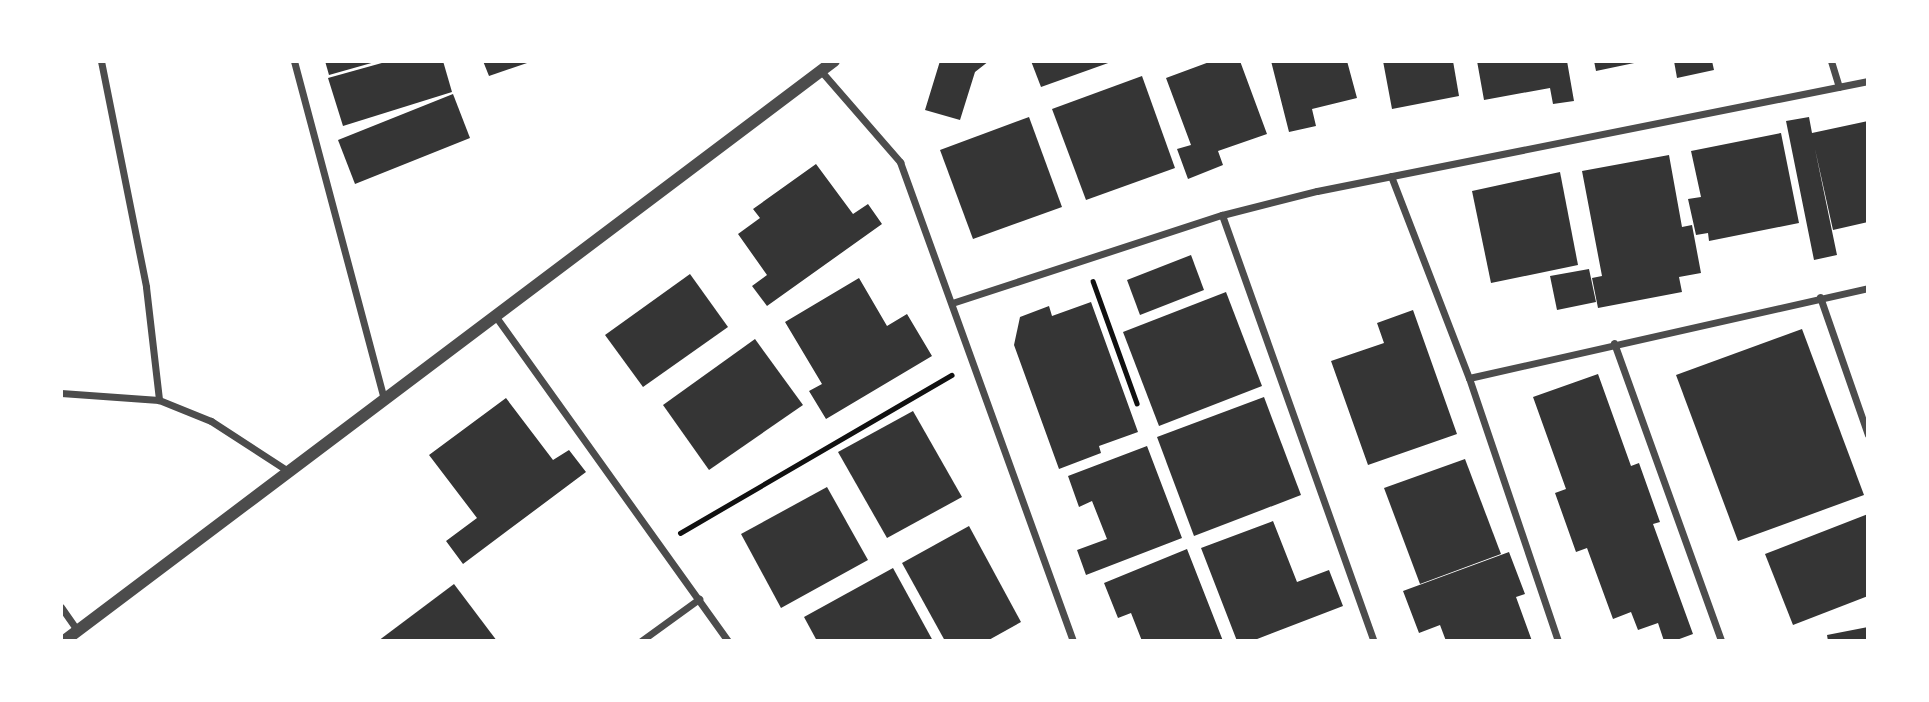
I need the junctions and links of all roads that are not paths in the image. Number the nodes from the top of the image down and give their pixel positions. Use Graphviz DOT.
graph roads {
  1 [pos="100,61"];
  2 [pos="294,61"];
  3 [pos="834,61"];
  4 [pos="1831,61"];
  5 [pos="821,71"];
  6 [pos="1868,81"];
  7 [pos="1839,87"];
  8 [pos="1391,176"];
  9 [pos="1222,215"];
  10 [pos="1868,288"];
  11 [pos="1820,297"];
  12 [pos="952,303"];
  13 [pos="496,317"];
  14 [pos="1615,342"];
  15 [pos="1469,378"];
  16 [pos="61,393"];
  17 [pos="159,400"];
  18 [pos="384,400"];
  19 [pos="1868,435"];
  20 [pos="288,471"];
  21 [pos="699,599"];
  22 [pos="61,607"];
  23 [pos="77,630"];
  24 [pos="64,641"];
  25 [pos="642,641"];
  26 [pos="728,641"];
  27 [pos="1073,641"];
  28 [pos="1374,641"];
  29 [pos="1558,641"];
  30 [pos="1721,641"];
  1 -- 17 [label="street"];
  2 -- 18 [label="street"];
  3 -- 5 [label="street"];
  4 -- 7 [label="street"];
  5 -- 12 [label="street"];
  5 -- 13 [label="street"];
  6 -- 7 [label="street"];
  7 -- 8 [label="street"];
  8 -- 9 [label="street"];
  8 -- 15 [label="street"];
  9 -- 12 [label="street"];
  9 -- 28 [label="street"];
  10 -- 11 [label="street"];
  11 -- 14 [label="street"];
  11 -- 19 [label="street"];
  12 -- 27 [label="street"];
  13 -- 18 [label="street"];
  13 -- 21 [label="street"];
  14 -- 15 [label="street"];
  14 -- 30 [label="street"];
  15 -- 29 [label="street"];
  16 -- 17 [label="street"];
  17 -- 20 [label="street"];
  18 -- 20 [label="street"];
  20 -- 23 [label="street"];
  21 -- 25 [label="street"];
  21 -- 26 [label="street"];
  22 -- 23 [label="street"];
  23 -- 24 [label="street"];
}
